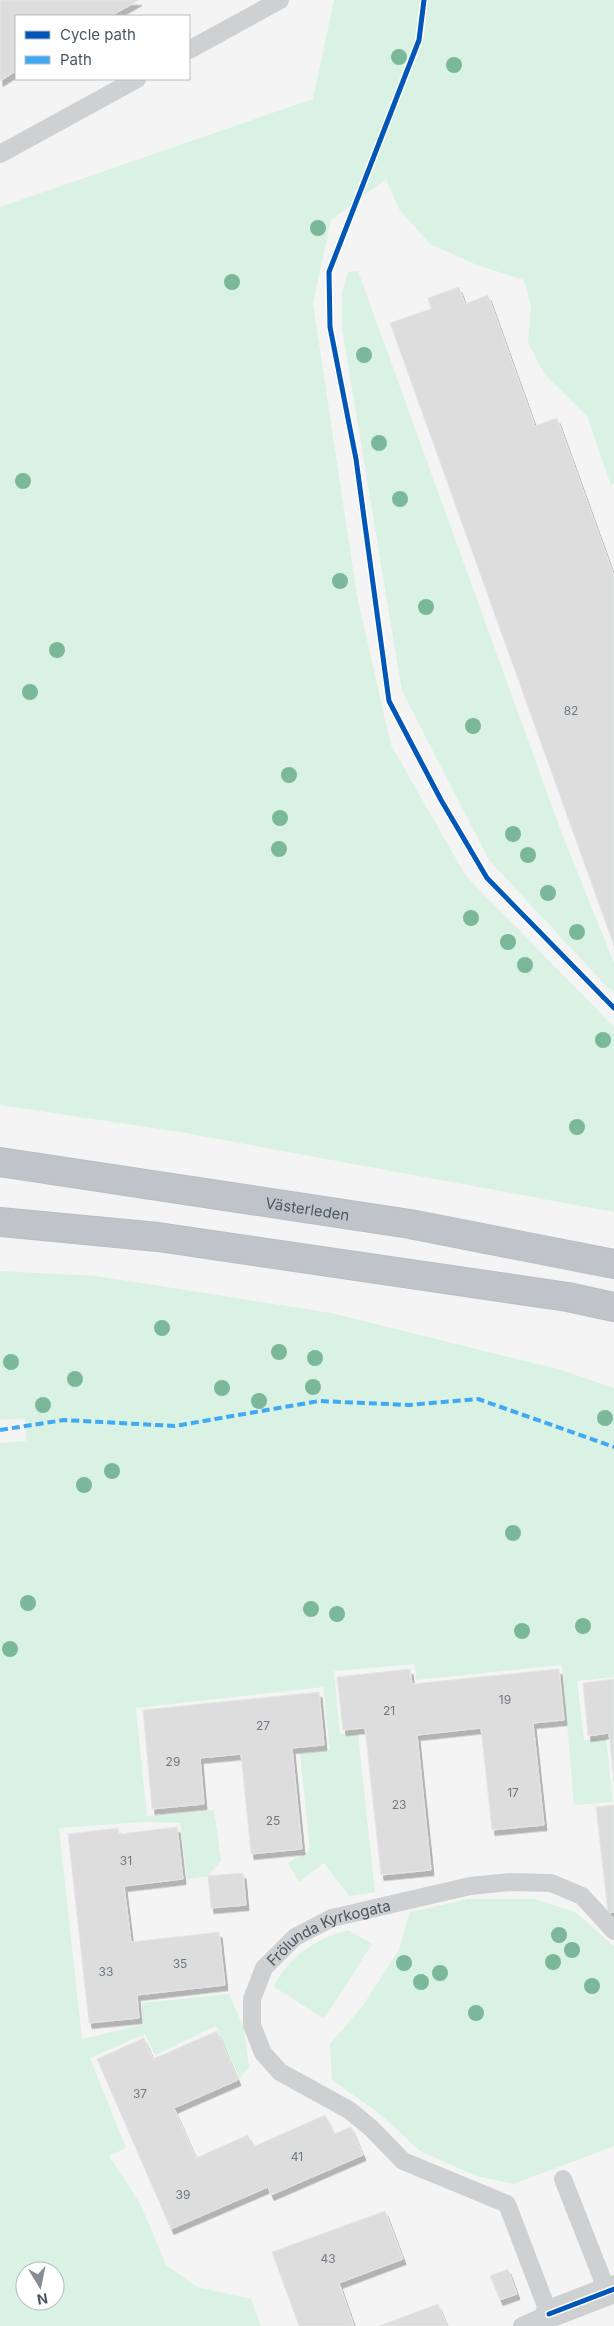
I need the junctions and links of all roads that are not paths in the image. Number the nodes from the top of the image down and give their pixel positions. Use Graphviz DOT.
graph roads {
  1 [pos="280,0"];
  2 [pos="190,49"];
  3 [pos="135,80"];
  4 [pos="0,154"];
  5 [pos="0,1162"];
  6 [pos="0,1222"];
  7 [pos="614,1264"];
  8 [pos="614,1307"];
  9 [pos="614,1931"];
  10 [pos="563,2179"];
  11 [pos="611,2290"];
  12 [pos="549,2314"];
  13 [pos="522,2326"];
  1 -- 2 [label="lane"];
  3 -- 4 [label="lane"];
  5 -- 7 [label="highway, Västerleden"];
  6 -- 8 [label="highway"];
  9 -- 12 [label="lane, Frölunda Kyrkogata"];
  10 -- 11 [label="lane"];
  11 -- 12 [label="street"];
  12 -- 13 [label="lane"];
}
